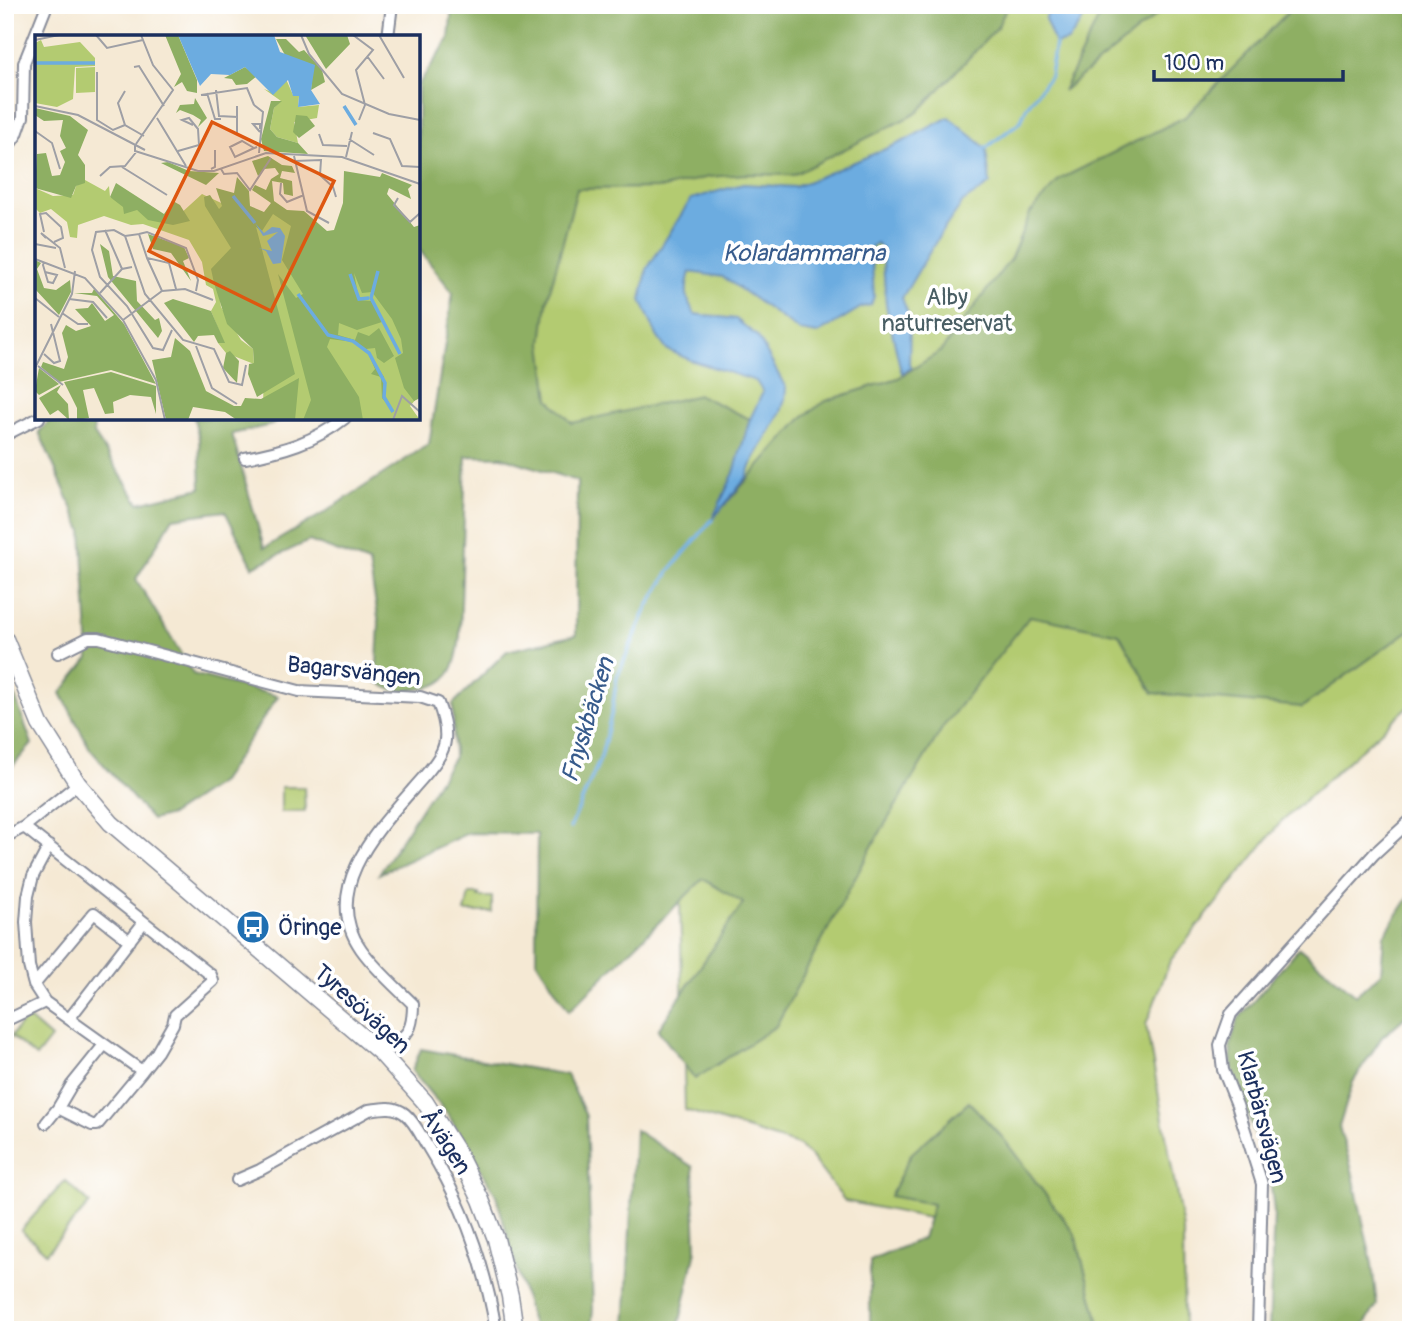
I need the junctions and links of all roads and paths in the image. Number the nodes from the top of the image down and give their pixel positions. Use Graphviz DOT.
graph roads {
  1 [pos="47,5"];
  2 [pos="392,5"];
  3 [pos="35,35"];
  4 [pos="35,35"];
  5 [pos="388,35"];
  6 [pos="5,151"];
  7 [pos="35,420"];
  8 [pos="342,420"];
  9 [pos="5,435"];
  10 [pos="245,458"];
  11 [pos="5,639"];
  12 [pos="58,653"];
  13 [pos="78,784"];
  14 [pos="1411,820"];
  15 [pos="24,827"];
  16 [pos="5,837"];
  17 [pos="49,846"];
  18 [pos="144,922"];
  19 [pos="130,941"];
  20 [pos="34,985"];
  21 [pos="45,1002"];
  22 [pos="69,1019"];
  23 [pos="5,1021"];
  24 [pos="104,1045"];
  25 [pos="381,1053"];
  26 [pos="142,1071"];
  27 [pos="58,1108"];
  28 [pos="46,1123"];
  29 [pos="237,1180"];
  30 [pos="496,1330"];
  31 [pos="514,1330"];
  32 [pos="1258,1330"];
  1 -- 3 [label="street"];
  2 -- 5 [label="street"];
  4 -- 6 [label="street"];
  7 -- 9 [label="street"];
  8 -- 10 [label="street"];
  11 -- 13 [label="main road, Tyresövägen"];
  12 -- 25 [label="street, Bagarsvängen"];
  13 -- 15 [label="street"];
  13 -- 25 [label="main road, Tyresövägen"];
  14 -- 32 [label="street, Klarbärsvägen"];
  15 -- 16 [label="street"];
  15 -- 17 [label="street"];
  17 -- 18 [label="street"];
  17 -- 20 [label="street"];
  18 -- 19 [label="street"];
  18 -- 26 [label="street"];
  19 -- 20 [label="street"];
  19 -- 22 [label="street"];
  20 -- 21 [label="street"];
  21 -- 22 [label="street"];
  21 -- 23 [label="street"];
  22 -- 24 [label="street"];
  24 -- 26 [label="street"];
  24 -- 27 [label="street"];
  25 -- 31 [label="main road, Tyresövägen"];
  26 -- 27 [label="street"];
  27 -- 28 [label="street"];
  29 -- 30 [label="street, Åvägen"];
}
